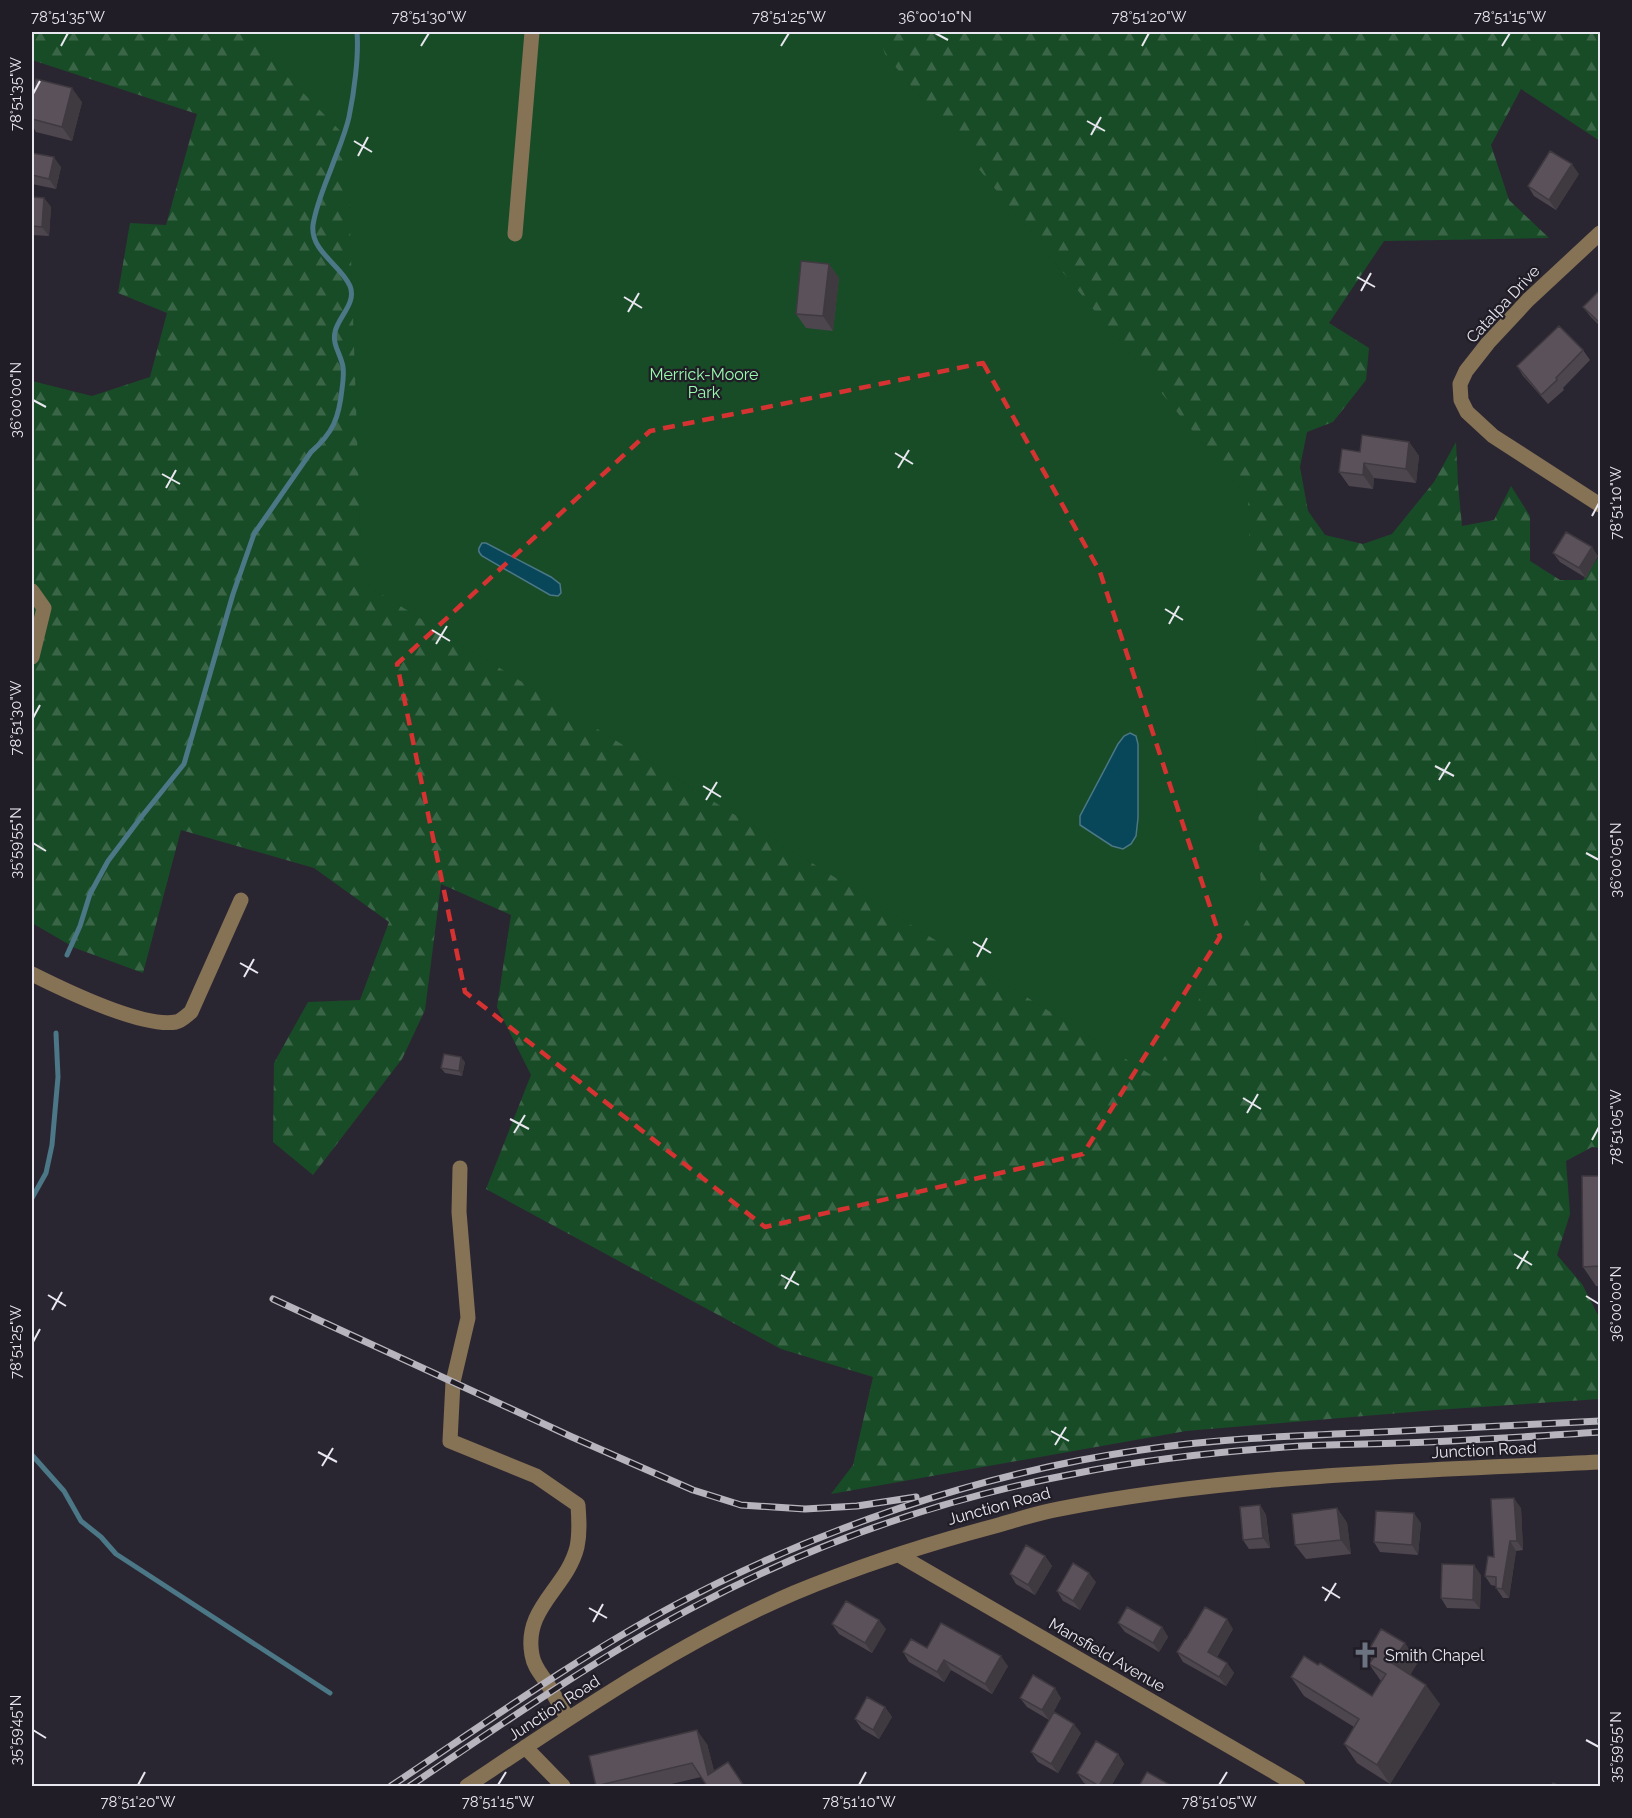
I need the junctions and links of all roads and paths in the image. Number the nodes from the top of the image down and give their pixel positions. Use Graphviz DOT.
graph roads {
  1 [pos="532,32"];
  2 [pos="1600,233"];
  3 [pos="515,234"];
  4 [pos="1600,505"];
  5 [pos="32,591"];
  6 [pos="32,657"];
  7 [pos="241,900"];
  8 [pos="32,974"];
  9 [pos="460,1168"];
  10 [pos="1600,1462"];
  11 [pos="899,1555"];
  12 [pos="568,1719"];
  13 [pos="525,1747"];
  14 [pos="467,1786"];
  15 [pos="564,1786"];
  16 [pos="1298,1786"];
  1 -- 3 [label="street"];
  2 -- 4 [label="street, Catalpa Drive"];
  5 -- 6 [label="street"];
  7 -- 8 [label="street"];
  9 -- 12 [label="street"];
  10 -- 11 [label="street, Junction Road"];
  11 -- 12 [label="street, Junction Road"];
  11 -- 16 [label="street, Mansfield Avenue"];
  12 -- 13 [label="street, Junction Road"];
  13 -- 14 [label="street, Junction Road"];
  13 -- 15 [label="street"];
}
